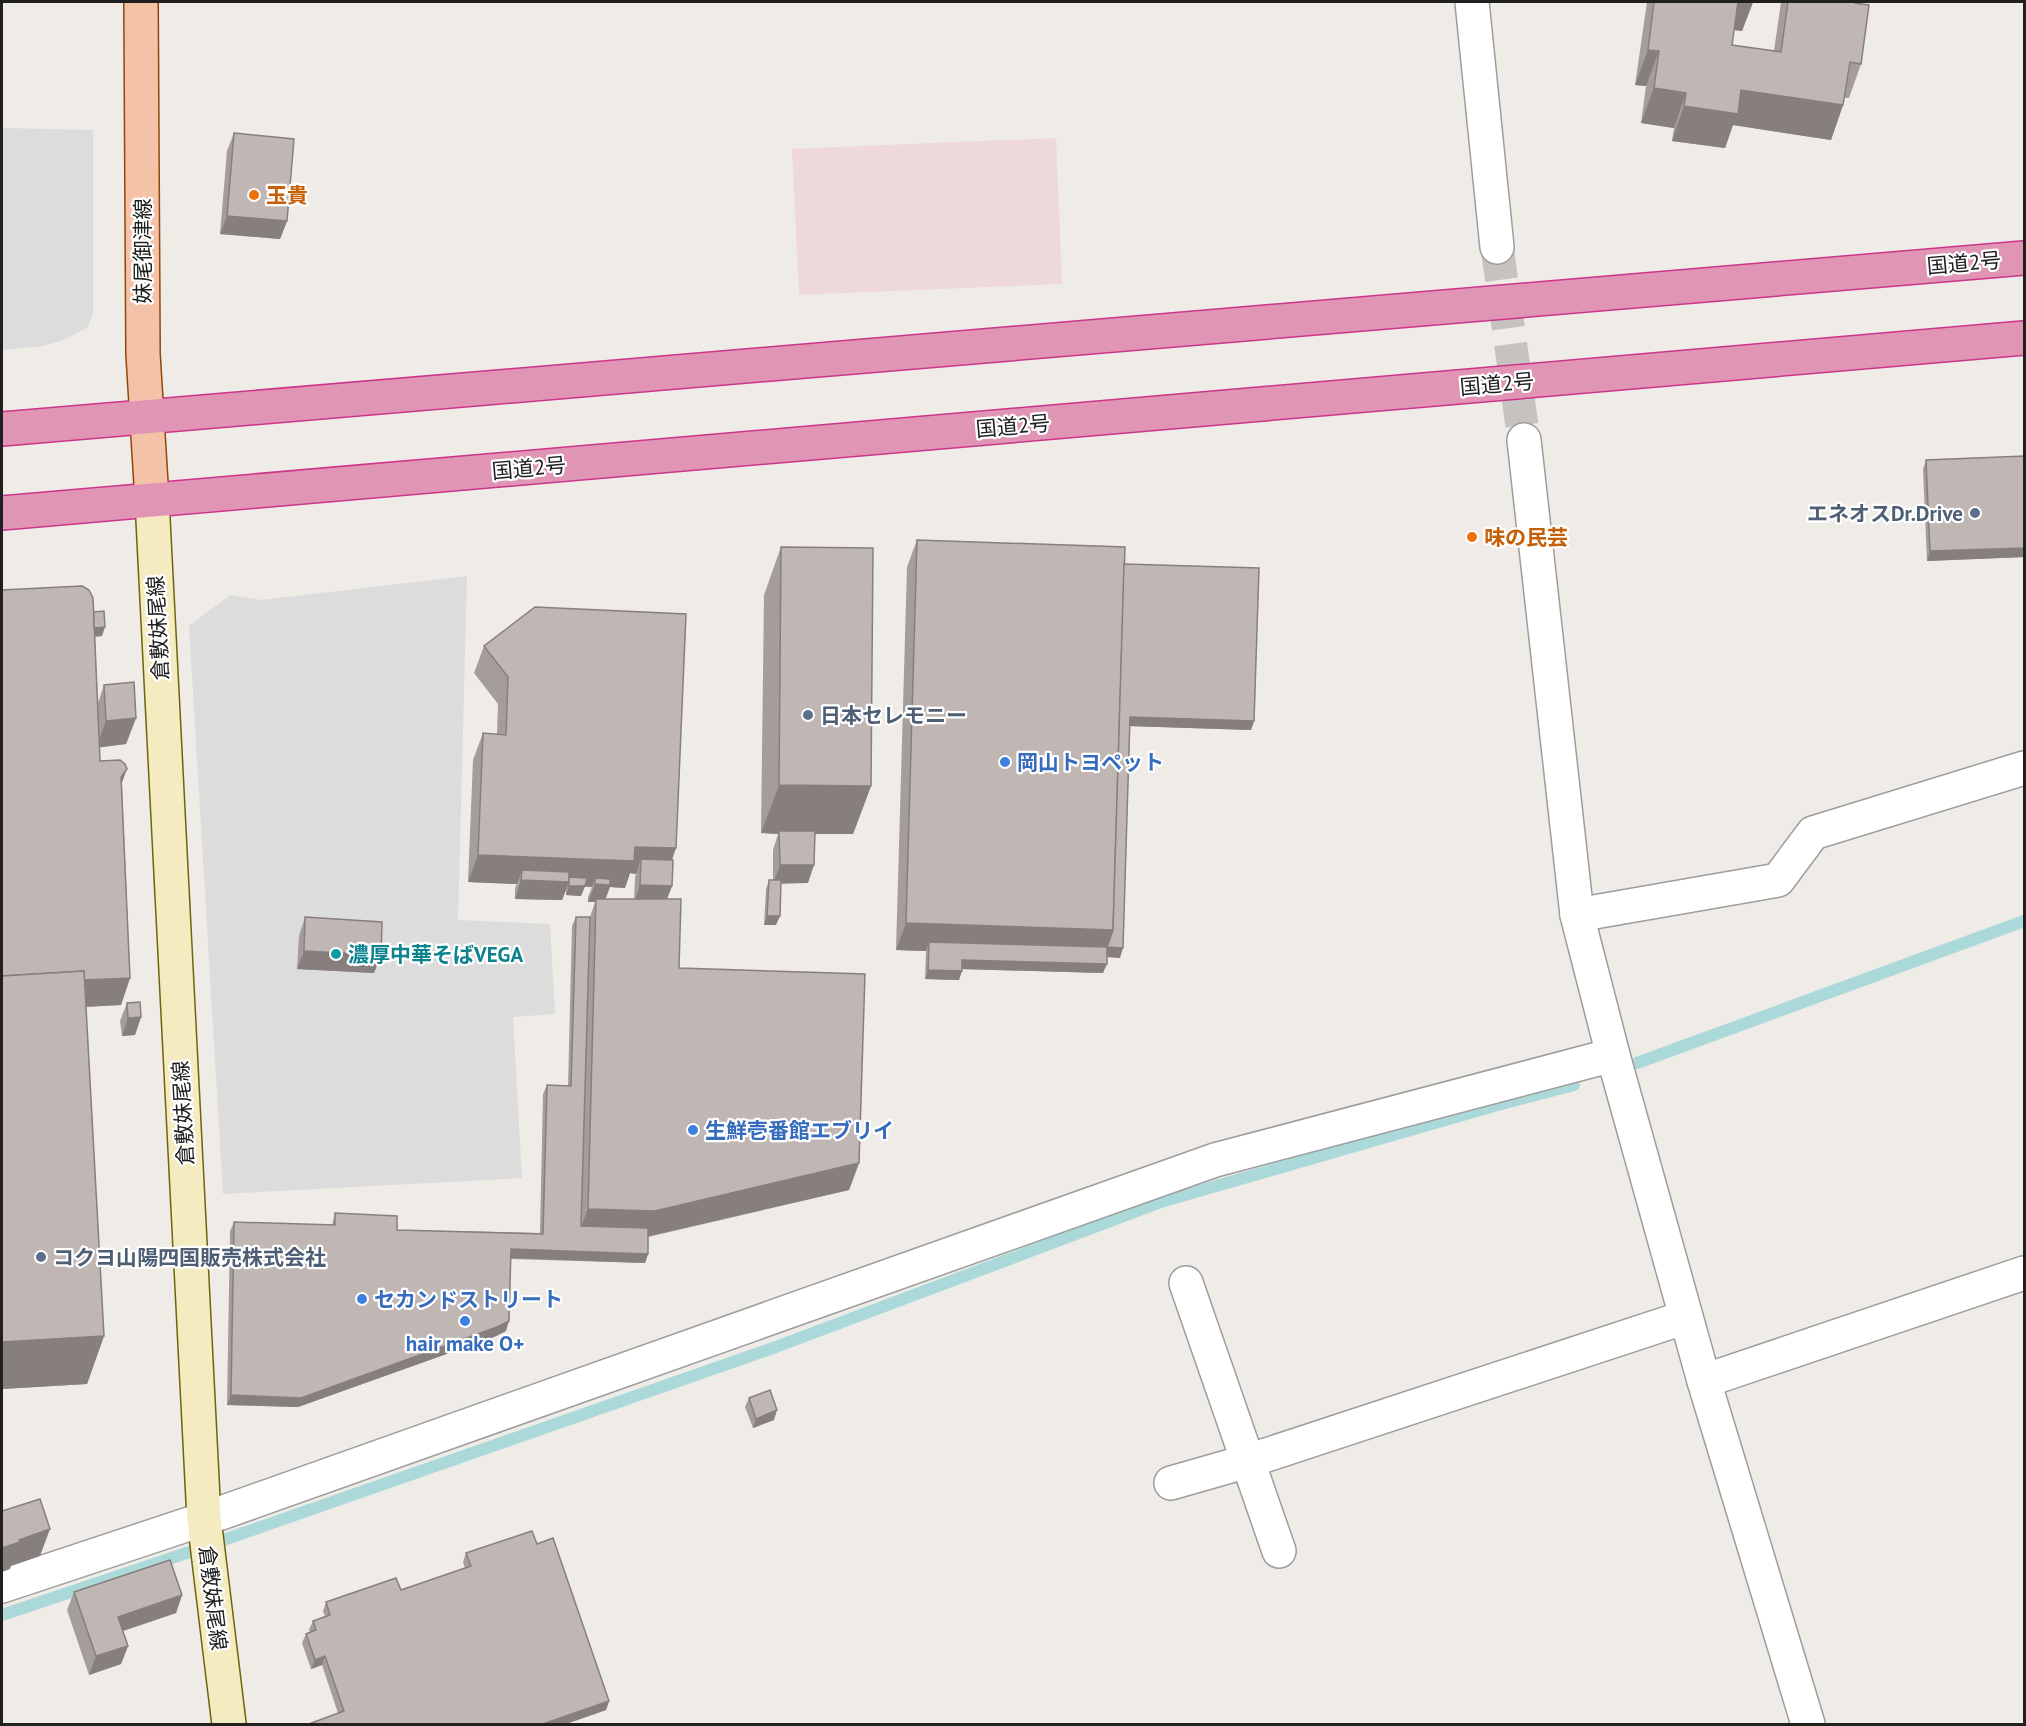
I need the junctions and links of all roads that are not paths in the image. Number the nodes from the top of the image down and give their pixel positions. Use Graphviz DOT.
graph roads {
  1 [pos="141,2"];
  2 [pos="1472,2"];
  3 [pos="1497,247"];
  4 [pos="2025,258"];
  5 [pos="2025,338"];
  6 [pos="148,416"];
  7 [pos="2,429"];
  8 [pos="1524,440"];
  9 [pos="152,500"];
  10 [pos="2,513"];
  11 [pos="2025,768"];
  12 [pos="1577,915"];
  13 [pos="1613,1055"];
  14 [pos="2025,1273"];
  15 [pos="1186,1283"];
  16 [pos="1686,1317"];
  17 [pos="1704,1381"];
  18 [pos="1248,1461"];
  19 [pos="1171,1483"];
  20 [pos="204,1523"];
  21 [pos="1279,1551"];
  22 [pos="2,1586"];
  23 [pos="229,1725"];
  24 [pos="1808,1725"];
  1 -- 6 [label="main road, 妹尾御津線"];
  2 -- 3 [label="street"];
  4 -- 6 [label="highway, 国道2号"];
  5 -- 9 [label="highway, 国道2号"];
  6 -- 7 [label="highway, 国道2号"];
  6 -- 9 [label="main road, 妹尾御津線"];
  8 -- 12 [label="street"];
  9 -- 10 [label="highway, 国道2号"];
  9 -- 20 [label="main road, 倉敷妹尾線"];
  11 -- 12 [label="street"];
  12 -- 13 [label="street"];
  13 -- 16 [label="street"];
  13 -- 20 [label="street"];
  14 -- 17 [label="street"];
  15 -- 18 [label="street"];
  16 -- 17 [label="street"];
  16 -- 18 [label="street"];
  17 -- 24 [label="street"];
  18 -- 19 [label="street"];
  18 -- 21 [label="street"];
  20 -- 22 [label="street"];
  20 -- 23 [label="main road, 倉敷妹尾線"];
}
